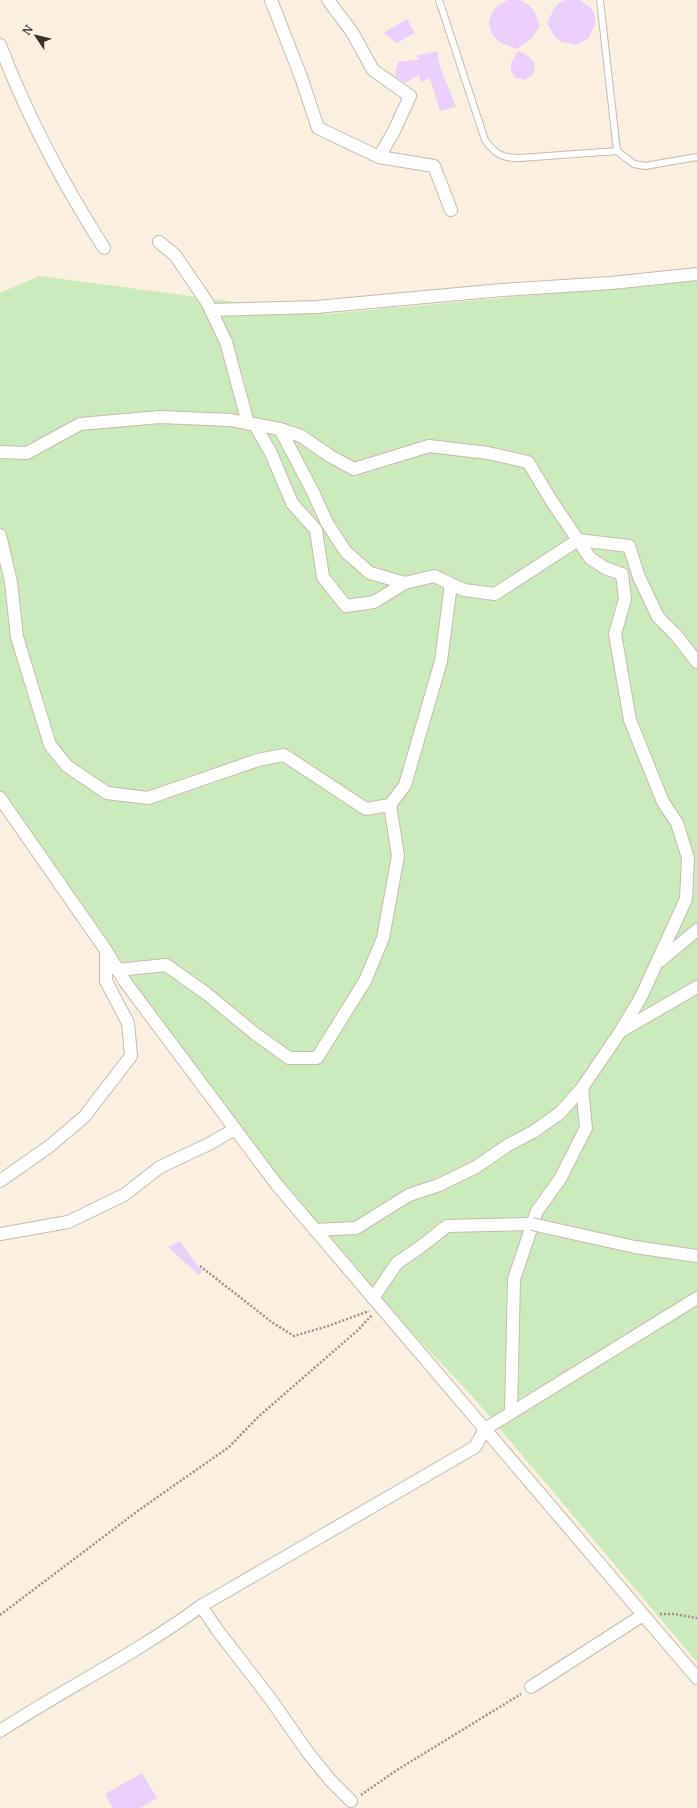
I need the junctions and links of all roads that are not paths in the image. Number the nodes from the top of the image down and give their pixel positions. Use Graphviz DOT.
graph roads {
  1 [pos="271,0"];
  2 [pos="328,0"];
  3 [pos="439,0"];
  4 [pos="600,0"];
  5 [pos="0,45"];
  6 [pos="617,151"];
  7 [pos="379,157"];
  8 [pos="697,158"];
  9 [pos="451,210"];
  10 [pos="159,242"];
  11 [pos="104,248"];
  12 [pos="697,274"];
  13 [pos="211,310"];
  14 [pos="248,423"];
  15 [pos="280,429"];
  16 [pos="0,452"];
  17 [pos="0,535"];
  18 [pos="578,540"];
  19 [pos="405,583"];
  20 [pos="451,584"];
  21 [pos="697,662"];
  22 [pos="0,798"];
  23 [pos="390,805"];
  24 [pos="697,930"];
  25 [pos="106,951"];
  26 [pos="658,963"];
  27 [pos="118,970"];
  28 [pos="697,987"];
  29 [pos="620,1032"];
  30 [pos="582,1088"];
  31 [pos="235,1129"];
  32 [pos="0,1182"];
  33 [pos="315,1230"];
  34 [pos="0,1234"];
  35 [pos="697,1256"];
  36 [pos="697,1298"];
  37 [pos="377,1302"];
  38 [pos="511,1413"];
  39 [pos="485,1429"];
  40 [pos="201,1606"];
  41 [pos="643,1615"];
  42 [pos="697,1678"];
  43 [pos="531,1687"];
  44 [pos="0,1731"];
  45 [pos="351,1801"];
  1 -- 7 [label="street"];
  2 -- 7 [label="street"];
  3 -- 6 [label="lane"];
  4 -- 6 [label="lane"];
  5 -- 11 [label="street"];
  6 -- 8 [label="lane"];
  7 -- 9 [label="street"];
  10 -- 13 [label="street"];
  12 -- 13 [label="street"];
  13 -- 14 [label="street"];
  14 -- 15 [label="street"];
  14 -- 16 [label="street"];
  14 -- 19 [label="street"];
  15 -- 18 [label="street"];
  15 -- 19 [label="street"];
  17 -- 23 [label="street"];
  18 -- 20 [label="street"];
  18 -- 21 [label="street"];
  18 -- 26 [label="street"];
  19 -- 20 [label="street"];
  20 -- 23 [label="street"];
  22 -- 25 [label="street"];
  23 -- 27 [label="street"];
  24 -- 26 [label="street"];
  25 -- 27 [label="street"];
  25 -- 32 [label="street"];
  26 -- 29 [label="street"];
  27 -- 31 [label="street"];
  28 -- 29 [label="street"];
  29 -- 30 [label="street"];
  30 -- 33 [label="street"];
  30 -- 38 [label="street"];
  31 -- 33 [label="street"];
  31 -- 34 [label="street"];
  33 -- 37 [label="street"];
  35 -- 37 [label="street, bridge"];
  36 -- 38 [label="street"];
  37 -- 39 [label="street"];
  38 -- 39 [label="street"];
  39 -- 40 [label="street"];
  39 -- 41 [label="street"];
  40 -- 44 [label="street"];
  40 -- 45 [label="street"];
  41 -- 42 [label="street"];
  41 -- 43 [label="street"];
}
